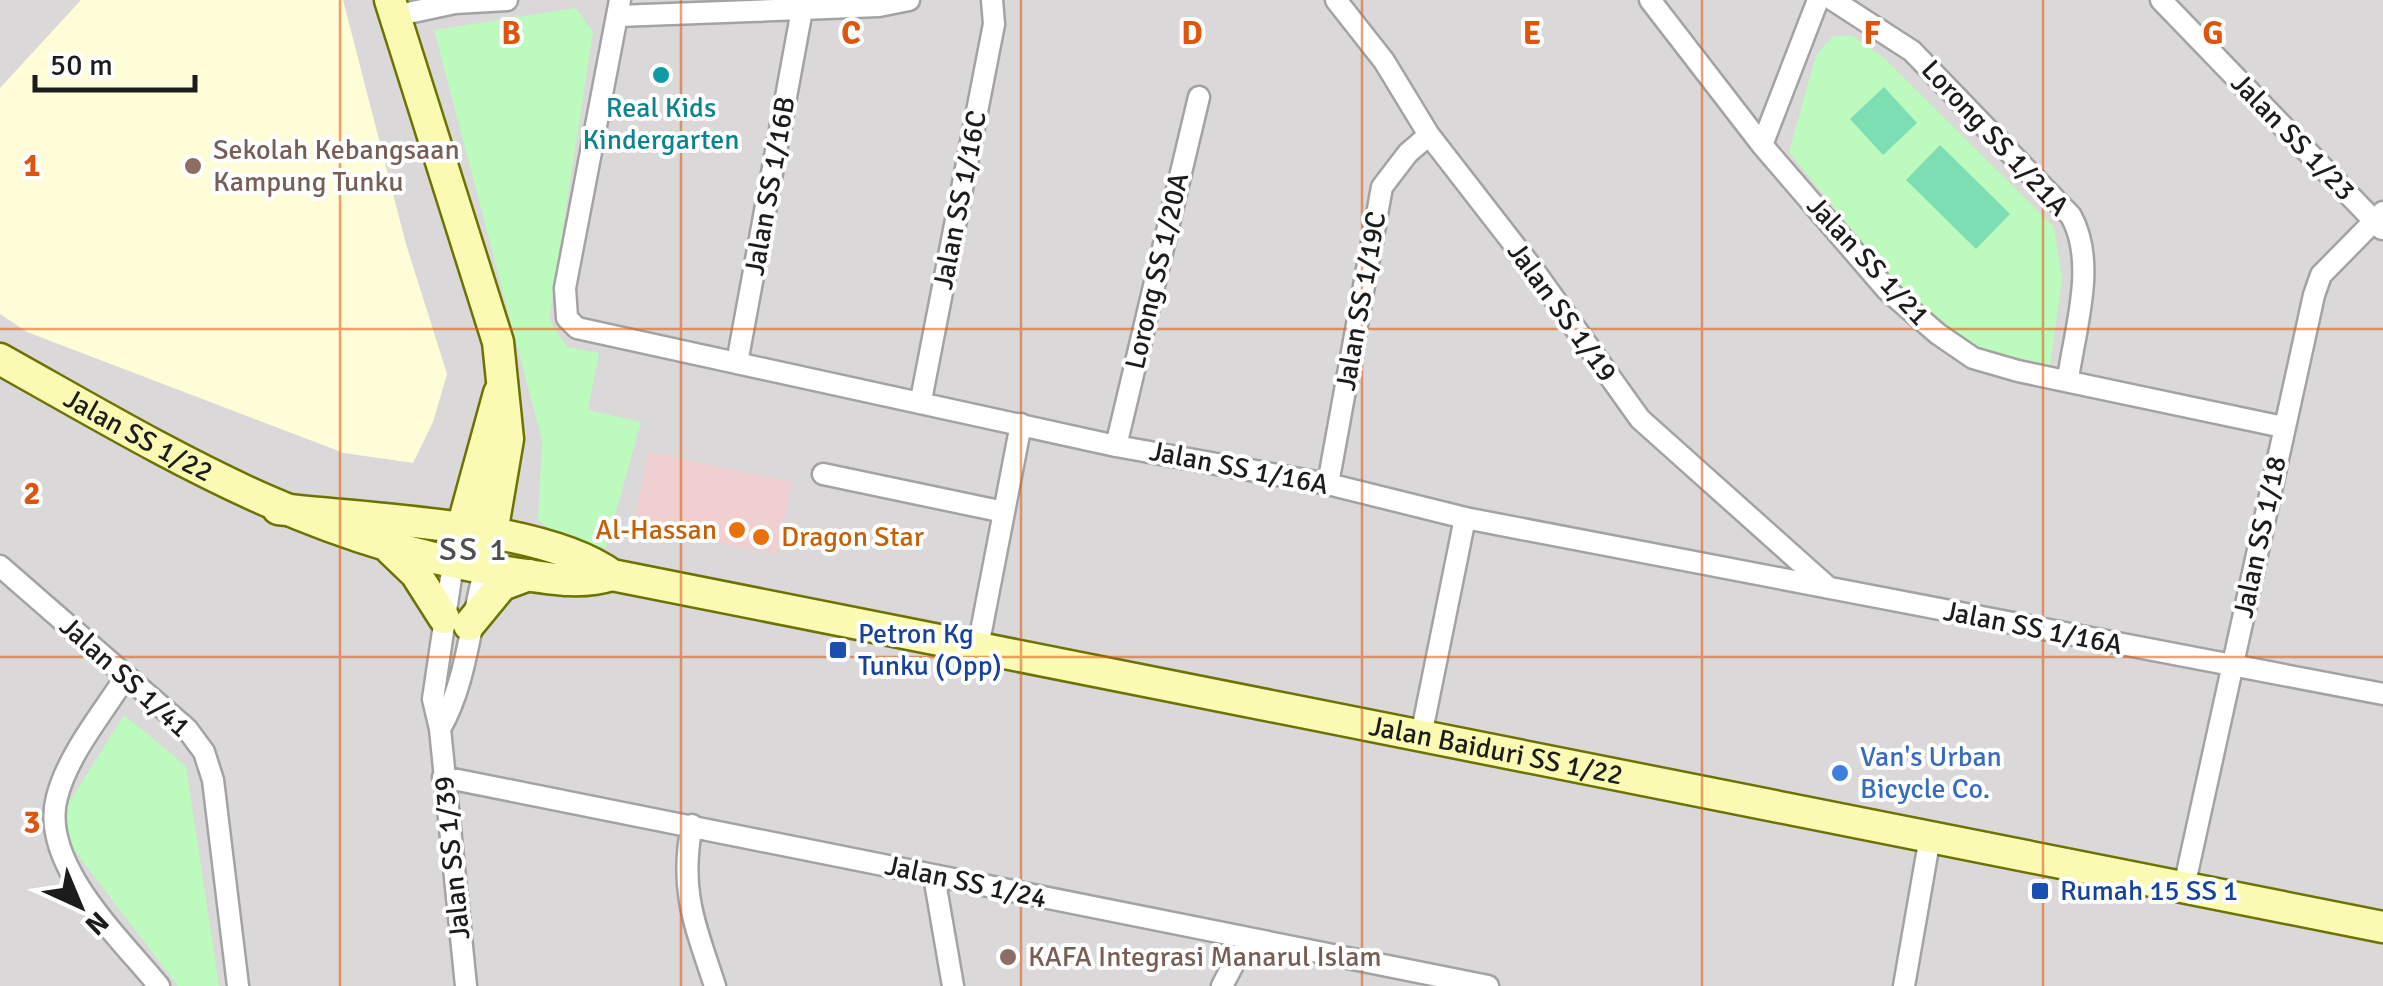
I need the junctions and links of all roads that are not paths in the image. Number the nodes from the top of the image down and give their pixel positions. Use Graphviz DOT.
graph roads {
  1 [pos="508,0"];
  2 [pos="908,0"];
  3 [pos="992,0"];
  4 [pos="1336,0"];
  5 [pos="1650,0"];
  6 [pos="1818,0"];
  7 [pos="1833,0"];
  8 [pos="2161,0"];
  9 [pos="392,8"];
  10 [pos="619,8"];
  11 [pos="802,10"];
  12 [pos="1199,97"];
  13 [pos="1428,136"];
  14 [pos="1762,145"];
  15 [pos="2380,221"];
  16 [pos="738,363"];
  17 [pos="3,369"];
  18 [pos="2068,379"];
  19 [pos="920,400"];
  20 [pos="1022,424"];
  21 [pos="2283,427"];
  22 [pos="1116,446"];
  23 [pos="494,455"];
  24 [pos="823,474"];
  25 [pos="1328,484"];
  26 [pos="1004,512"];
  27 [pos="1466,518"];
  28 [pos="460,530"];
  29 [pos="492,534"];
  30 [pos="395,536"];
  31 [pos="542,546"];
  32 [pos="454,564"];
  33 [pos="0,566"];
  34 [pos="485,569"];
  35 [pos="529,575"];
  36 [pos="612,575"];
  37 [pos="1829,588"];
  38 [pos="456,621"];
  39 [pos="978,648"];
  40 [pos="2234,667"];
  41 [pos="126,676"];
  42 [pos="2383,694"];
  43 [pos="1421,736"];
  44 [pos="444,778"];
  45 [pos="692,825"];
  46 [pos="1930,837"];
  47 [pos="934,876"];
  48 [pos="2184,887"];
  49 [pos="2383,927"];
  50 [pos="1246,940"];
  51 [pos="1459,983"];
  52 [pos="159,986"];
  53 [pos="238,986"];
  54 [pos="466,986"];
  55 [pos="715,986"];
  56 [pos="953,986"];
  57 [pos="1222,986"];
  58 [pos="1488,986"];
  59 [pos="1904,986"];
  1 -- 9 [label="street"];
  2 -- 11 [label="street"];
  3 -- 19 [label="street, Jalan SS 1/16C"];
  4 -- 13 [label="street, Jalan SS 1/19"];
  5 -- 14 [label="street, Jalan SS 1/21"];
  6 -- 14 [label="street"];
  7 -- 18 [label="street, Lorong SS 1/21A"];
  8 -- 15 [label="street, Jalan SS 1/23"];
  9 -- 23 [label="street"];
  10 -- 11 [label="street"];
  10 -- 16 [label="street, Jalan SS 1/16A"];
  11 -- 16 [label="street, Jalan SS 1/16B"];
  12 -- 22 [label="street, Lorong SS 1/20A"];
  13 -- 25 [label="street, Jalan SS 1/19C"];
  13 -- 37 [label="street, Jalan SS 1/19"];
  14 -- 18 [label="street, Jalan SS 1/21"];
  15 -- 21 [label="street, Jalan SS 1/18"];
  16 -- 19 [label="street, Jalan SS 1/16A"];
  17 -- 30 [label="street, Jalan SS 1/22"];
  18 -- 21 [label="street, Jalan SS 1/21"];
  19 -- 20 [label="street, Jalan SS 1/16A"];
  20 -- 22 [label="street, Jalan SS 1/16A"];
  20 -- 26 [label="street"];
  21 -- 40 [label="street, Jalan SS 1/18"];
  22 -- 25 [label="street, Jalan SS 1/16A"];
  23 -- 28 [label="street"];
  23 -- 29 [label="street"];
  23 -- 30 [label="street"];
  23 -- 31 [label="street"];
  24 -- 26 [label="street"];
  25 -- 27 [label="street, Jalan SS 1/16A"];
  26 -- 39 [label="street"];
  27 -- 37 [label="street, Jalan SS 1/16A"];
  27 -- 43 [label="street"];
  28 -- 29 [label="street, Jalan SS 1/22"];
  28 -- 30 [label="street, Jalan SS 1/22"];
  28 -- 32 [label="street"];
  29 -- 31 [label="street, Jalan SS 1/22"];
  29 -- 34 [label="street"];
  30 -- 32 [label="street, Jalan SS 1/22"];
  30 -- 38 [label="street"];
  31 -- 36 [label="street, Jalan SS 1/22"];
  32 -- 34 [label="street, Jalan SS 1/22"];
  32 -- 38 [label="street, Jalan SS 1/39"];
  33 -- 41 [label="street, Jalan SS 1/41"];
  34 -- 35 [label="street, Jalan SS 1/22"];
  34 -- 38 [label="street, Jalan SS 1/39"];
  35 -- 36 [label="street, Jalan SS 1/22"];
  35 -- 38 [label="street"];
  36 -- 39 [label="street, Jalan Baiduri SS 1/22"];
  37 -- 40 [label="street, Jalan SS 1/16A"];
  38 -- 44 [label="street, Jalan SS 1/39"];
  39 -- 43 [label="street, Jalan Baiduri SS 1/22"];
  40 -- 42 [label="street"];
  40 -- 48 [label="street, Jalan SS 1/18"];
  41 -- 52 [label="street"];
  41 -- 53 [label="street, Jalan SS 1/41"];
  43 -- 46 [label="street, Jalan Baiduri SS 1/22"];
  44 -- 45 [label="street, Jalan SS 1/24"];
  44 -- 54 [label="street, Jalan SS 1/39"];
  45 -- 47 [label="street, Jalan SS 1/24"];
  45 -- 55 [label="street"];
  46 -- 48 [label="street, Jalan Baiduri SS 1/22"];
  46 -- 59 [label="street"];
  47 -- 50 [label="street, Jalan SS 1/24"];
  47 -- 56 [label="street"];
  48 -- 49 [label="street, Jalan Baiduri SS 1/22"];
  50 -- 51 [label="street, Jalan SS 1/24"];
  50 -- 57 [label="street"];
  51 -- 58 [label="street, Jalan SS 1/24"];
}
